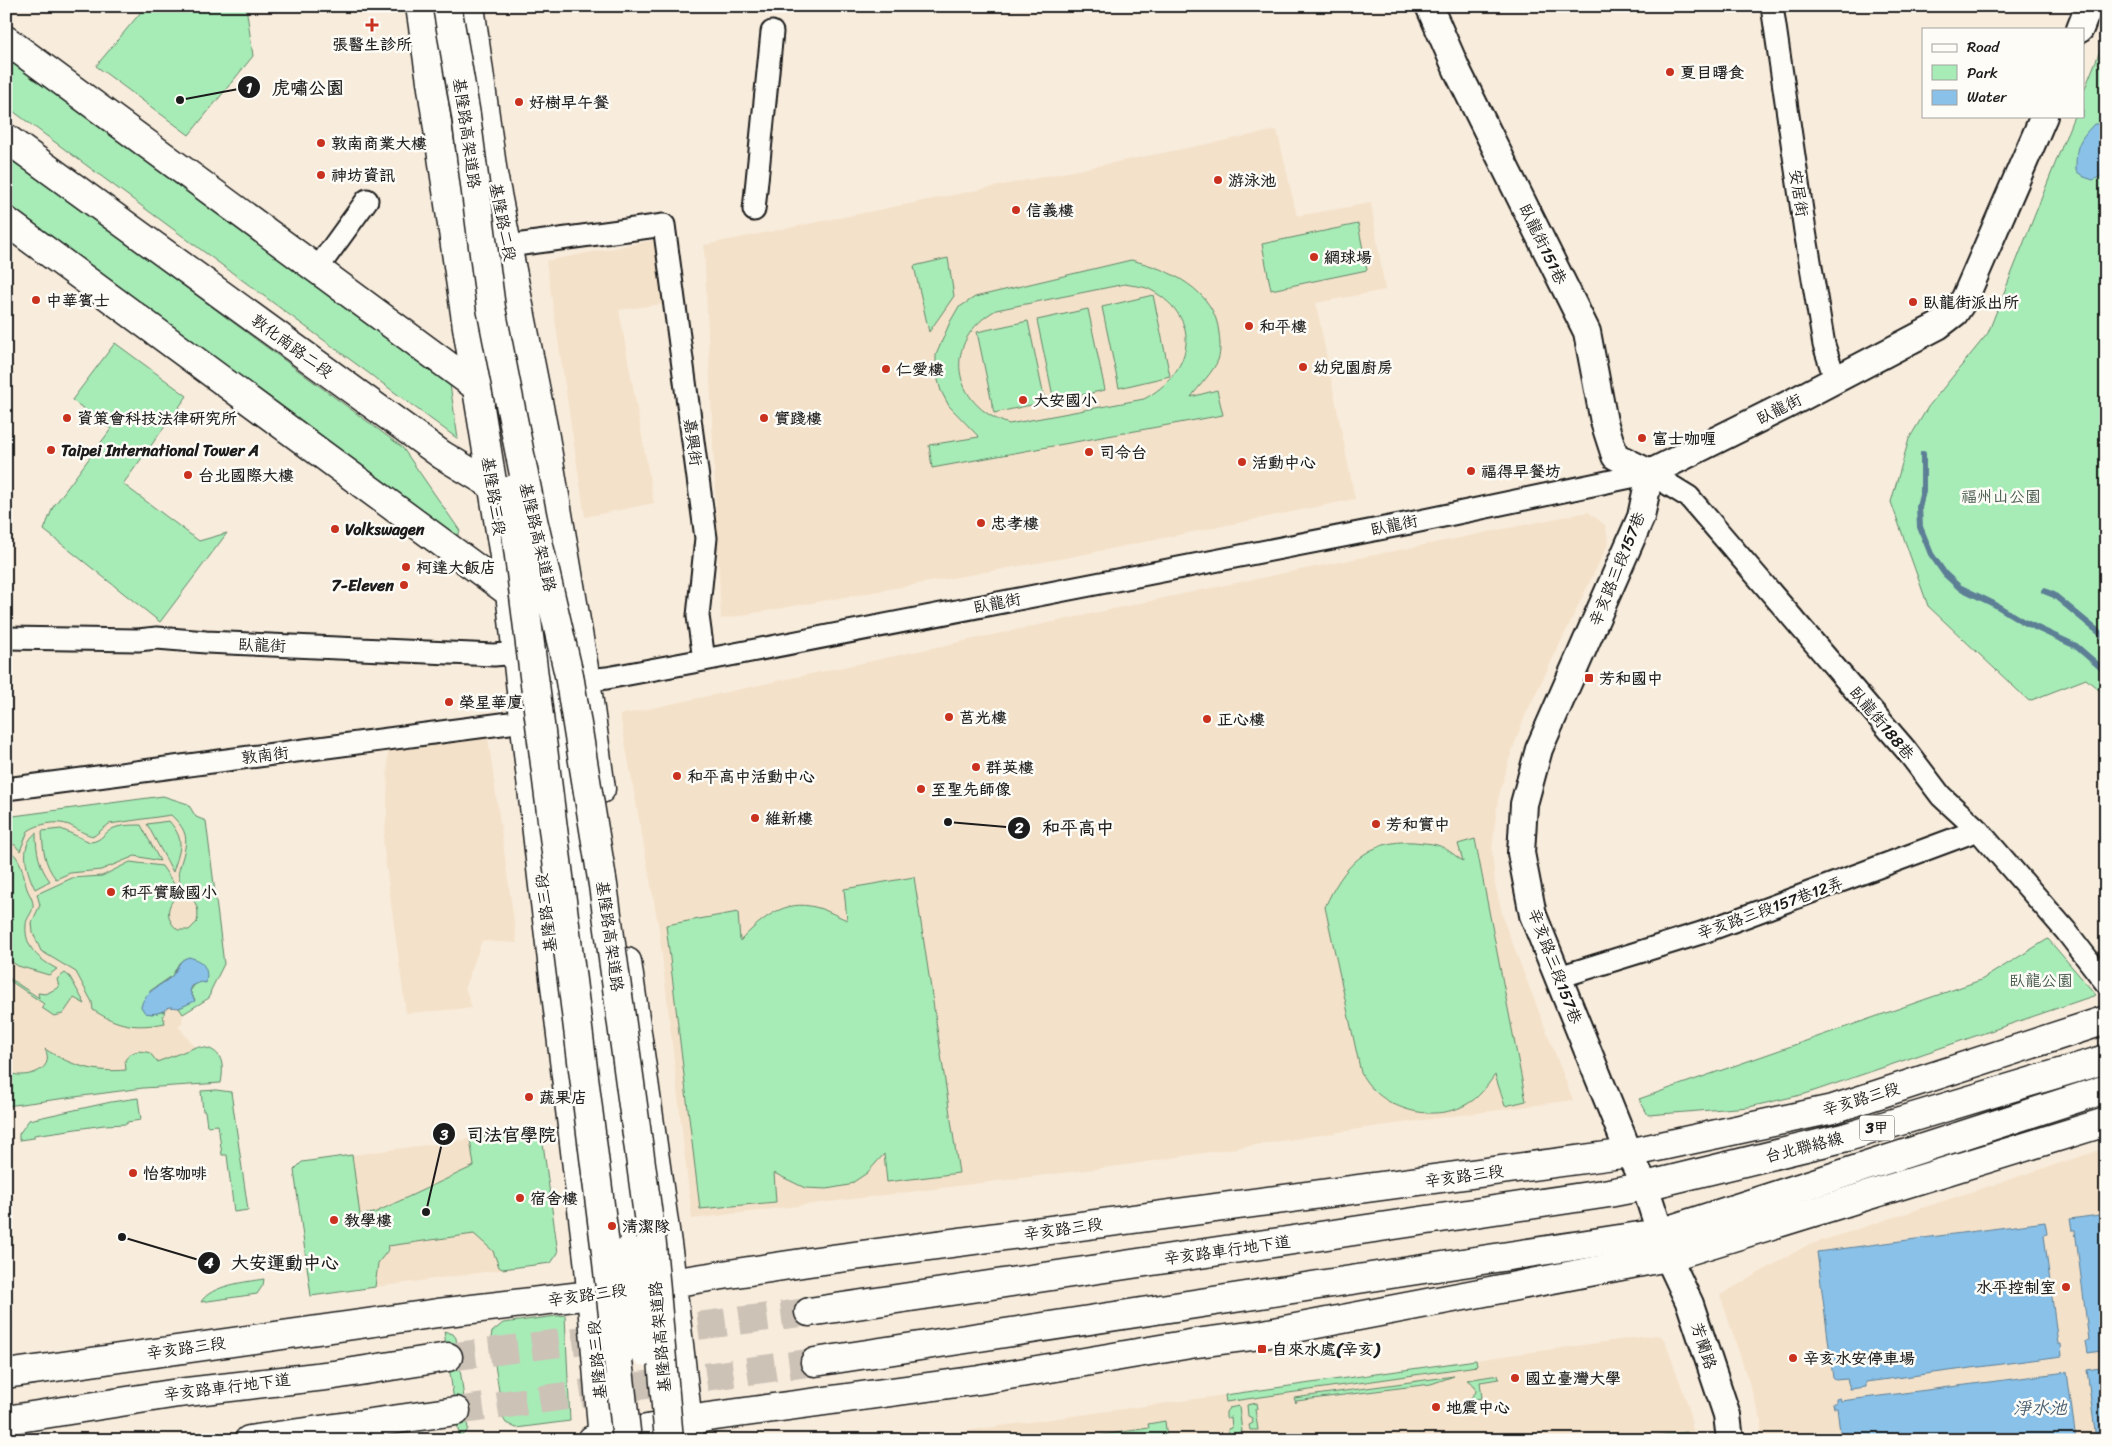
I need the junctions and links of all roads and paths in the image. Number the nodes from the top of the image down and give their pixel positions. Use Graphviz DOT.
graph roads {
  1 [pos="420,6"];
  2 [pos="447,6"];
  3 [pos="470,6"];
  4 [pos="1429,6"];
  5 [pos="1772,6"];
  6 [pos="2089,6"];
  7 [pos="2080,28"];
  8 [pos="772,32"];
  9 [pos="6,40"];
  10 [pos="2043,118"];
  11 [pos="6,138"];
  12 [pos="367,200"];
  13 [pos="754,210"];
  14 [pos="6,221"];
  15 [pos="508,246"];
  16 [pos="317,269"];
  17 [pos="1835,379"];
  18 [pos="478,388"];
  19 [pos="516,437"];
  20 [pos="545,437"];
  21 [pos="1650,473"];
  22 [pos="502,492"];
  23 [pos="566,563"];
  24 [pos="510,593"];
  25 [pos="6,638"];
  26 [pos="517,653"];
  27 [pos="704,660"];
  28 [pos="586,680"];
  29 [pos="525,721"];
  30 [pos="6,789"];
  31 [pos="1978,830"];
  32 [pos="1559,977"];
  33 [pos="2106,983"];
  34 [pos="2106,1020"];
  35 [pos="2106,1059"];
  36 [pos="2106,1089"];
  37 [pos="2106,1122"];
  38 [pos="1629,1153"];
  39 [pos="1645,1186"];
  40 [pos="1664,1245"];
  41 [pos="671,1282"];
  42 [pos="591,1295"];
  43 [pos="809,1312"];
  44 [pos="448,1357"];
  45 [pos="815,1362"];
  46 [pos="6,1374"];
  47 [pos="456,1411"];
  48 [pos="6,1420"];
  49 [pos="689,1430"];
  50 [pos="654,1437"];
  51 [pos="606,1439"];
  52 [pos="249,1440"];
  53 [pos="1730,1440"];
  1 -- 18 [label="main road"];
  2 -- 19 [label="main road, 基隆路高架道路, bridge"];
  3 -- 15 [label="main road, 基隆路二段"];
  4 -- 21 [label="street, 臥龍街151巷"];
  5 -- 17 [label="street, 安居街"];
  6 -- 7 [label="street"];
  8 -- 13 [label="street"];
  9 -- 16 [label="main road"];
  10 -- 17 [label="street, 臥龍街"];
  11 -- 22 [label="main road, 敦化南路二段"];
  12 -- 16 [label="street"];
  14 -- 24 [label="main road"];
  15 -- 20 [label="main road, 基隆路二段"];
  15 -- 27 [label="street, 嘉興街"];
  16 -- 18 [label="main road"];
  17 -- 21 [label="street, 臥龍街"];
  18 -- 20 [label="main road"];
  18 -- 22 [label="main road, 基隆路三段"];
  19 -- 50 [label="main road, 基隆路高架道路, bridge"];
  19 -- 51 [label="main road, 基隆路高架道路, bridge"];
  20 -- 23 [label="main road"];
  21 -- 27 [label="street, 臥龍街"];
  21 -- 31 [label="street, 臥龍街188巷"];
  21 -- 32 [label="street, 辛亥路三段157巷"];
  22 -- 23 [label="main road, 敦化南路二段"];
  22 -- 24 [label="main road, 基隆路三段"];
  22 -- 50 [label="main road, bridge"];
  23 -- 28 [label="main road"];
  24 -- 26 [label="main road, 基隆路三段"];
  25 -- 26 [label="street, 臥龍街"];
  26 -- 29 [label="main road, 基隆路三段"];
  27 -- 28 [label="street, 臥龍街"];
  28 -- 41 [label="main road"];
  29 -- 30 [label="street, 敦南街"];
  29 -- 42 [label="main road, 基隆路三段"];
  31 -- 32 [label="street, 辛亥路三段157巷12弄"];
  31 -- 33 [label="street, 臥龍街188巷"];
  32 -- 38 [label="street, 辛亥路三段157巷"];
  34 -- 38 [label="main road, 辛亥路三段"];
  35 -- 39 [label="main road, 台北聯絡線 / 3甲"];
  36 -- 40 [label="main road, 3甲"];
  37 -- 40 [label="main road"];
  38 -- 39 [label="street, 辛亥路三段157巷"];
  38 -- 41 [label="main road, 辛亥路三段"];
  39 -- 40 [label="street, 辛亥路三段157巷"];
  39 -- 43 [label="main road, 辛亥路車行地下道"];
  40 -- 45 [label="main road"];
  40 -- 49 [label="main road"];
  40 -- 53 [label="street, 芳蘭路"];
  41 -- 42 [label="main road, 辛亥路三段"];
  41 -- 49 [label="main road"];
  42 -- 46 [label="main road, 辛亥路三段"];
  42 -- 51 [label="main road, 基隆路三段"];
  44 -- 48 [label="main road, 辛亥路車行地下道"];
  47 -- 52 [label="main road"];
  49 -- 50 [label="main road"];
  50 -- 51 [label="main road"];
}
